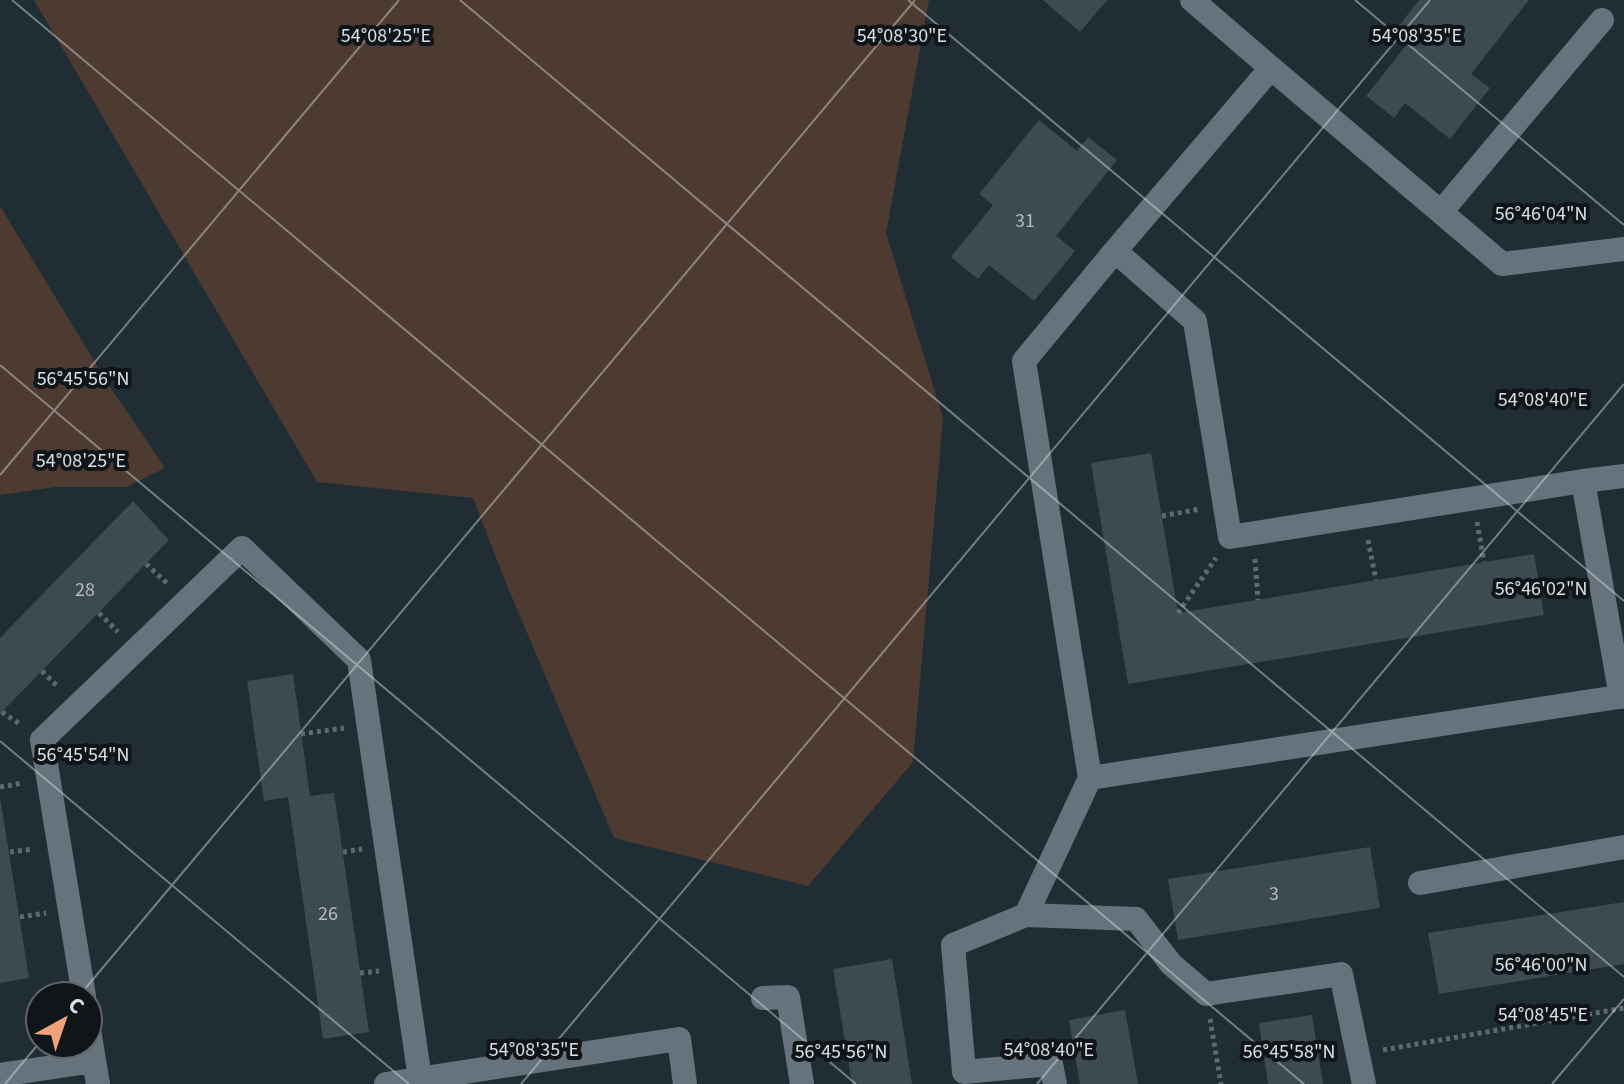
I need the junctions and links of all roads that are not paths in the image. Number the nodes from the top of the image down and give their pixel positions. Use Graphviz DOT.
graph roads {
  1 [pos="1192,0"];
  2 [pos="1602,20"];
  3 [pos="1271,68"];
  4 [pos="1441,212"];
  5 [pos="1624,249"];
  6 [pos="1115,251"];
  7 [pos="1624,476"];
  8 [pos="1583,481"];
  9 [pos="1622,697"];
  10 [pos="1090,778"];
  11 [pos="1624,847"];
  12 [pos="1420,883"];
  13 [pos="1026,915"];
  14 [pos="81,980"];
  15 [pos="763,998"];
  16 [pos="96,1072"];
  17 [pos="535,1072"];
  18 [pos="0,1075"];
  19 [pos="420,1079"];
  20 [pos="386,1084"];
  21 [pos="685,1084"];
  22 [pos="802,1084"];
  23 [pos="1055,1084"];
  24 [pos="1364,1084"];
  1 -- 3 [label="lane"];
  2 -- 4 [label="lane"];
  3 -- 4 [label="lane"];
  3 -- 6 [label="lane"];
  4 -- 5 [label="lane"];
  6 -- 8 [label="lane"];
  6 -- 10 [label="lane"];
  7 -- 8 [label="lane"];
  8 -- 9 [label="lane"];
  9 -- 10 [label="lane"];
  10 -- 13 [label="lane"];
  11 -- 12 [label="lane"];
  13 -- 23 [label="lane"];
  13 -- 24 [label="lane"];
  14 -- 19 [label="lane"];
  15 -- 22 [label="lane"];
  16 -- 18 [label="lane"];
  17 -- 19 [label="lane"];
  17 -- 21 [label="lane"];
  19 -- 20 [label="lane"];
}
